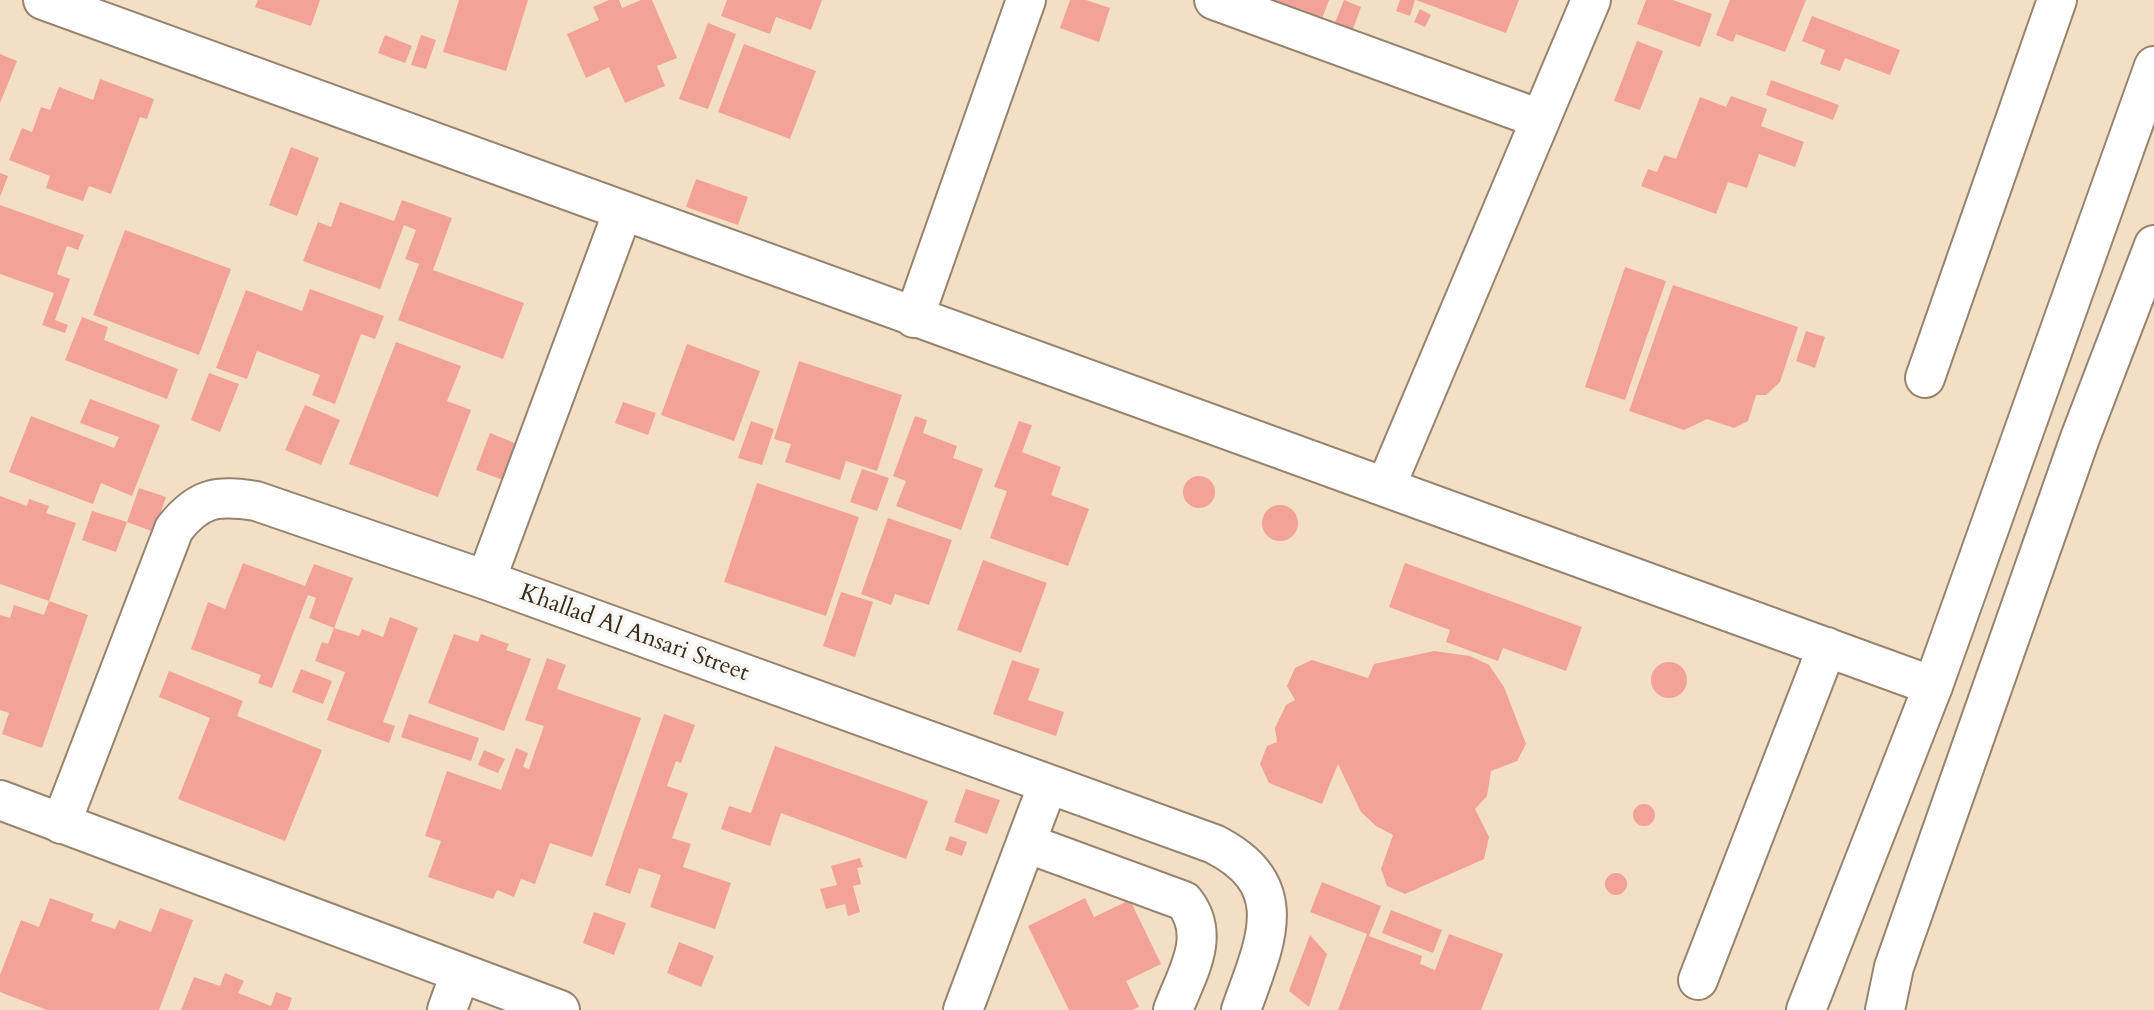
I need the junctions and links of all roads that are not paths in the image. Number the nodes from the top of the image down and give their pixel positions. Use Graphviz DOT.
graph roads {
  1 [pos="43,0"];
  2 [pos="1026,0"];
  3 [pos="1214,0"];
  4 [pos="1591,0"];
  5 [pos="2057,0"];
  6 [pos="2154,66"];
  7 [pos="1540,119"];
  8 [pos="623,211"];
  9 [pos="2154,245"];
  10 [pos="915,318"];
  11 [pos="1925,378"];
  12 [pos="1386,486"];
  13 [pos="486,580"];
  14 [pos="1827,647"];
  15 [pos="1933,686"];
  16 [pos="1048,784"];
  17 [pos="0,800"];
  18 [pos="61,824"];
  19 [pos="1026,843"];
  20 [pos="460,974"];
  21 [pos="1698,980"];
  22 [pos="447,1010"];
  23 [pos="560,1010"];
  24 [pos="963,1010"];
  25 [pos="1173,1010"];
  26 [pos="1241,1010"];
  27 [pos="1806,1010"];
  28 [pos="1885,1010"];
  1 -- 8 [label="street"];
  2 -- 10 [label="street"];
  3 -- 7 [label="street"];
  4 -- 7 [label="street"];
  5 -- 11 [label="street"];
  6 -- 15 [label="street"];
  7 -- 12 [label="street"];
  8 -- 10 [label="street"];
  8 -- 13 [label="street"];
  9 -- 28 [label="street"];
  10 -- 12 [label="street"];
  12 -- 14 [label="street"];
  13 -- 16 [label="street, Khallad Al Ansari Street"];
  13 -- 18 [label="street, Khallad Al Ansari Street"];
  14 -- 15 [label="street"];
  14 -- 21 [label="street"];
  15 -- 27 [label="street"];
  16 -- 19 [label="street"];
  16 -- 26 [label="street, Khallad Al Ansari Street"];
  17 -- 18 [label="street"];
  18 -- 20 [label="street"];
  19 -- 24 [label="street"];
  19 -- 25 [label="street"];
  20 -- 22 [label="street"];
  20 -- 23 [label="street"];
}
